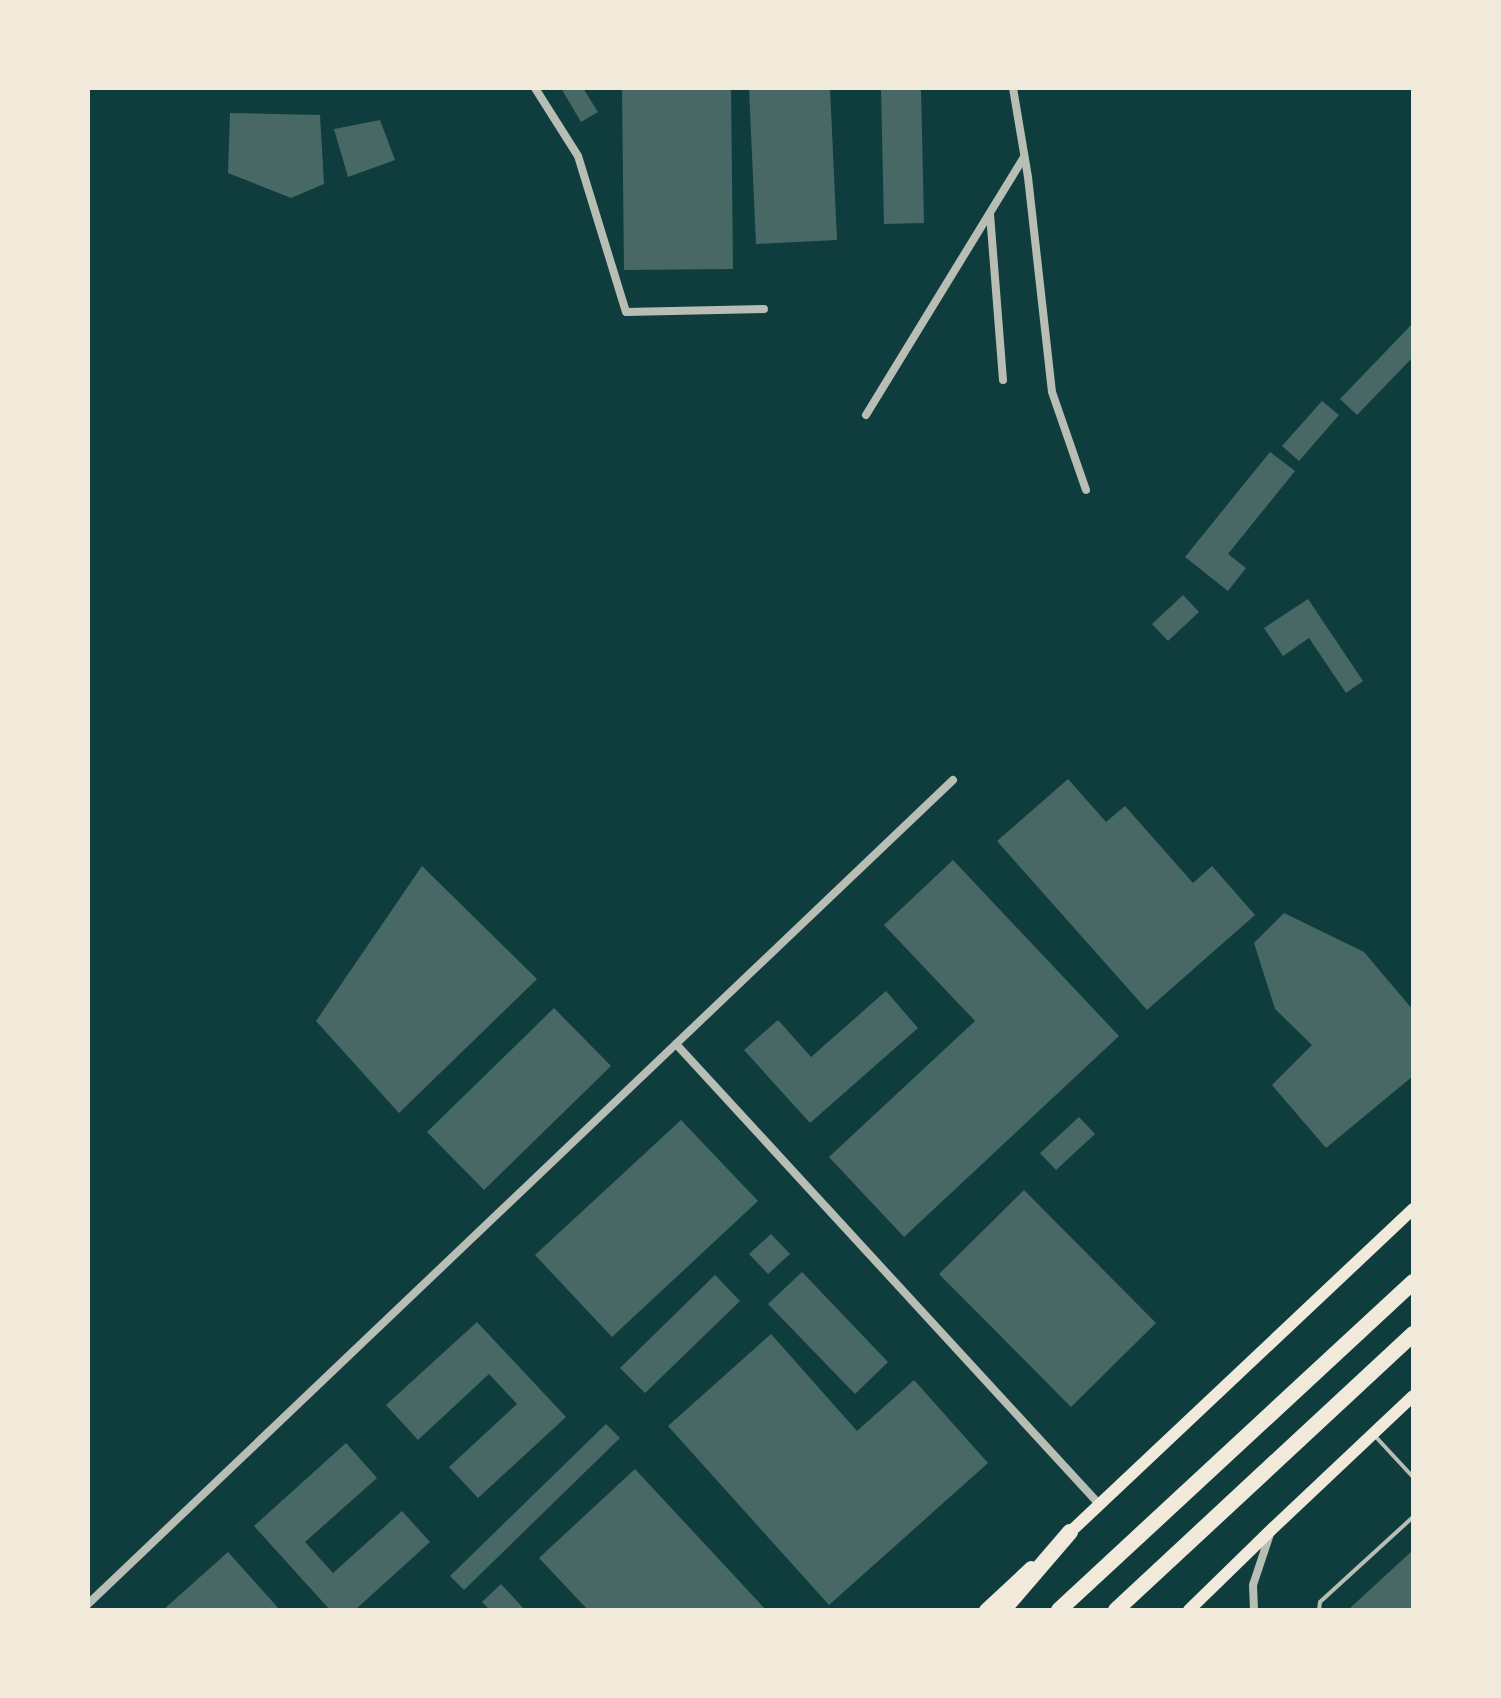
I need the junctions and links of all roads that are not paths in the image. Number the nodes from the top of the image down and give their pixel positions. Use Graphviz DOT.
graph roads {
  1 [pos="535,88"];
  2 [pos="1013,88"];
  3 [pos="1025,156"];
  4 [pos="989,213"];
  5 [pos="764,309"];
  6 [pos="1003,380"];
  7 [pos="866,415"];
  8 [pos="1086,490"];
  9 [pos="953,780"];
  10 [pos="676,1044"];
  11 [pos="1413,1209"];
  12 [pos="1413,1282"];
  13 [pos="1413,1334"];
  14 [pos="1413,1396"];
  15 [pos="1373,1434"];
  16 [pos="1413,1477"];
  17 [pos="1099,1504"];
  18 [pos="1413,1517"];
  19 [pos="1272,1529"];
  20 [pos="1070,1532"];
  21 [pos="88,1604"];
  22 [pos="985,1610"];
  23 [pos="1003,1610"];
  24 [pos="1059,1610"];
  25 [pos="1116,1610"];
  26 [pos="1189,1610"];
  27 [pos="1254,1610"];
  28 [pos="1319,1610"];
  1 -- 5 [label="street"];
  2 -- 3 [label="street"];
  3 -- 4 [label="street"];
  3 -- 8 [label="street"];
  4 -- 6 [label="street"];
  4 -- 7 [label="street"];
  9 -- 10 [label="street"];
  10 -- 17 [label="street"];
  10 -- 21 [label="street"];
  11 -- 17 [label="main road"];
  12 -- 24 [label="highway"];
  13 -- 25 [label="highway"];
  14 -- 15 [label="main road"];
  15 -- 16 [label="lane"];
  15 -- 19 [label="main road"];
  17 -- 20 [label="main road"];
  18 -- 28 [label="lane"];
  19 -- 26 [label="main road"];
  19 -- 27 [label="street"];
  20 -- 22 [label="main road"];
  20 -- 23 [label="highway"];
}
